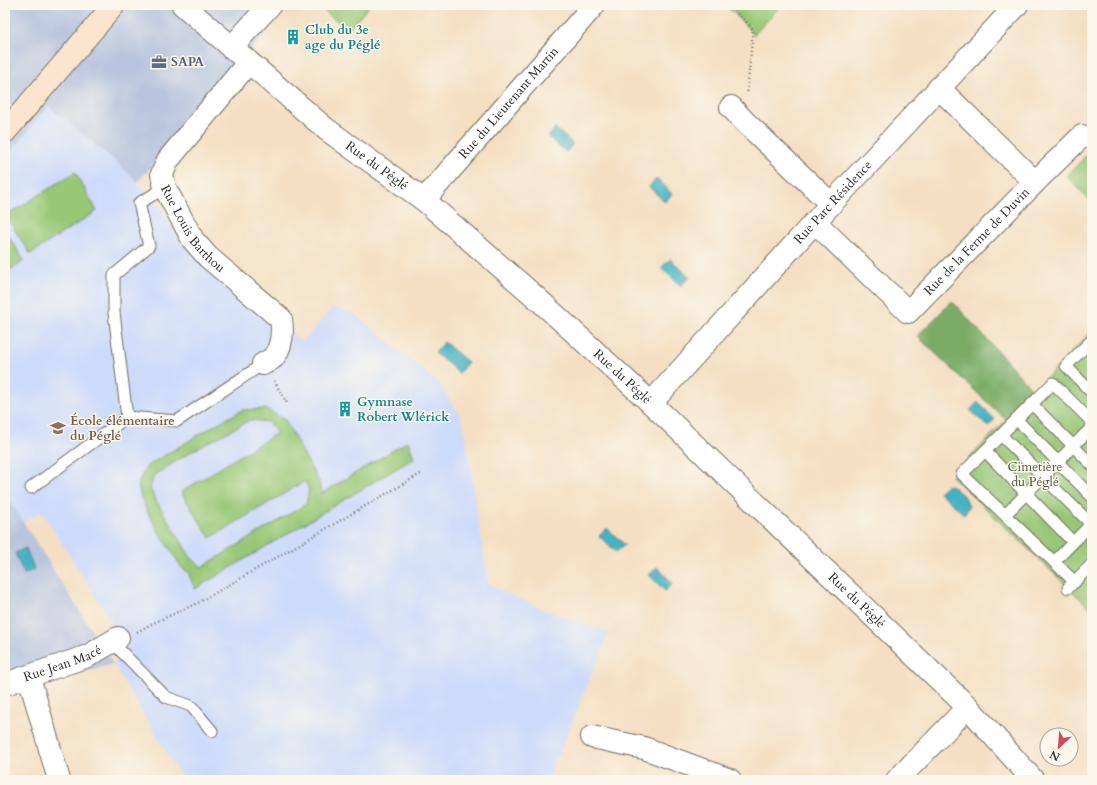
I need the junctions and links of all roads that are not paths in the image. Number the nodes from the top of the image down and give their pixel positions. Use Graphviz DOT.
graph roads {
  1 [pos="114,5"];
  2 [pos="182,5"];
  3 [pos="270,5"];
  4 [pos="594,5"];
  5 [pos="1018,5"];
  6 [pos="231,48"];
  7 [pos="248,63"];
  8 [pos="939,88"];
  9 [pos="738,114"];
  10 [pos="5,132"];
  11 [pos="1082,136"];
  12 [pos="1035,182"];
  13 [pos="165,188"];
  14 [pos="424,200"];
  15 [pos="831,204"];
  16 [pos="815,222"];
  17 [pos="1090,346"];
  18 [pos="264,363"];
  19 [pos="1092,392"];
  20 [pos="651,403"];
  21 [pos="1032,404"];
  22 [pos="127,417"];
  23 [pos="1016,420"];
  24 [pos="1092,422"];
  25 [pos="1092,427"];
  26 [pos="1001,435"];
  27 [pos="1074,446"];
  28 [pos="985,451"];
  29 [pos="1058,462"];
  30 [pos="1092,465"];
  31 [pos="1043,477"];
  32 [pos="31,488"];
  33 [pos="1026,494"];
  34 [pos="1092,497"];
  35 [pos="1005,515"];
  36 [pos="1091,524"];
  37 [pos="1073,542"];
  38 [pos="1054,562"];
  39 [pos="1091,566"];
  40 [pos="115,640"];
  41 [pos="29,677"];
  42 [pos="5,684"];
  43 [pos="968,707"];
  44 [pos="212,731"];
  45 [pos="592,737"];
  46 [pos="59,780"];
  47 [pos="730,780"];
  48 [pos="897,780"];
  49 [pos="1033,780"];
  1 -- 10 [label="main road"];
  2 -- 6 [label="street, Rue du Péglé"];
  3 -- 6 [label="street"];
  4 -- 14 [label="street, Rue du Lieutenant Martin"];
  5 -- 8 [label="street, Rue Parc Résidence"];
  6 -- 7 [label="street, Rue du Péglé"];
  7 -- 13 [label="street, Rue Louis Barthou"];
  7 -- 14 [label="street, Rue du Péglé"];
  8 -- 12 [label="street, Rue de la Ferme de Duvin"];
  8 -- 15 [label="street, Rue Parc Résidence"];
  9 -- 15 [label="street"];
  11 -- 12 [label="street, Rue de la Ferme de Duvin"];
  12 -- 16 [label="street, Rue de la Ferme de Duvin"];
  13 -- 18 [label="street, Rue Louis Barthou"];
  13 -- 22 [label="lane"];
  14 -- 20 [label="street, Rue du Péglé"];
  15 -- 16 [label="street, Rue Parc Résidence"];
  16 -- 20 [label="street, Rue Parc Résidence"];
  17 -- 19 [label="lane"];
  18 -- 22 [label="lane"];
  20 -- 43 [label="street, Rue du Péglé"];
  21 -- 23 [label="lane"];
  21 -- 24 [label="lane"];
  21 -- 27 [label="lane"];
  22 -- 32 [label="lane"];
  23 -- 26 [label="lane"];
  23 -- 29 [label="lane"];
  25 -- 27 [label="lane"];
  26 -- 28 [label="lane"];
  26 -- 31 [label="lane"];
  27 -- 29 [label="lane"];
  27 -- 30 [label="lane"];
  28 -- 33 [label="lane"];
  28 -- 35 [label="lane"];
  29 -- 31 [label="lane"];
  29 -- 34 [label="lane"];
  31 -- 33 [label="lane"];
  31 -- 36 [label="lane"];
  33 -- 35 [label="lane"];
  33 -- 37 [label="lane"];
  35 -- 38 [label="lane"];
  36 -- 37 [label="lane"];
  37 -- 38 [label="lane"];
  38 -- 39 [label="lane"];
  40 -- 41 [label="street, Rue Jean Macé"];
  40 -- 44 [label="lane"];
  41 -- 42 [label="street, Rue Jean Macé"];
  41 -- 46 [label="street"];
  43 -- 48 [label="street"];
  43 -- 49 [label="street, Rue du Péglé"];
  45 -- 47 [label="street"];
}
